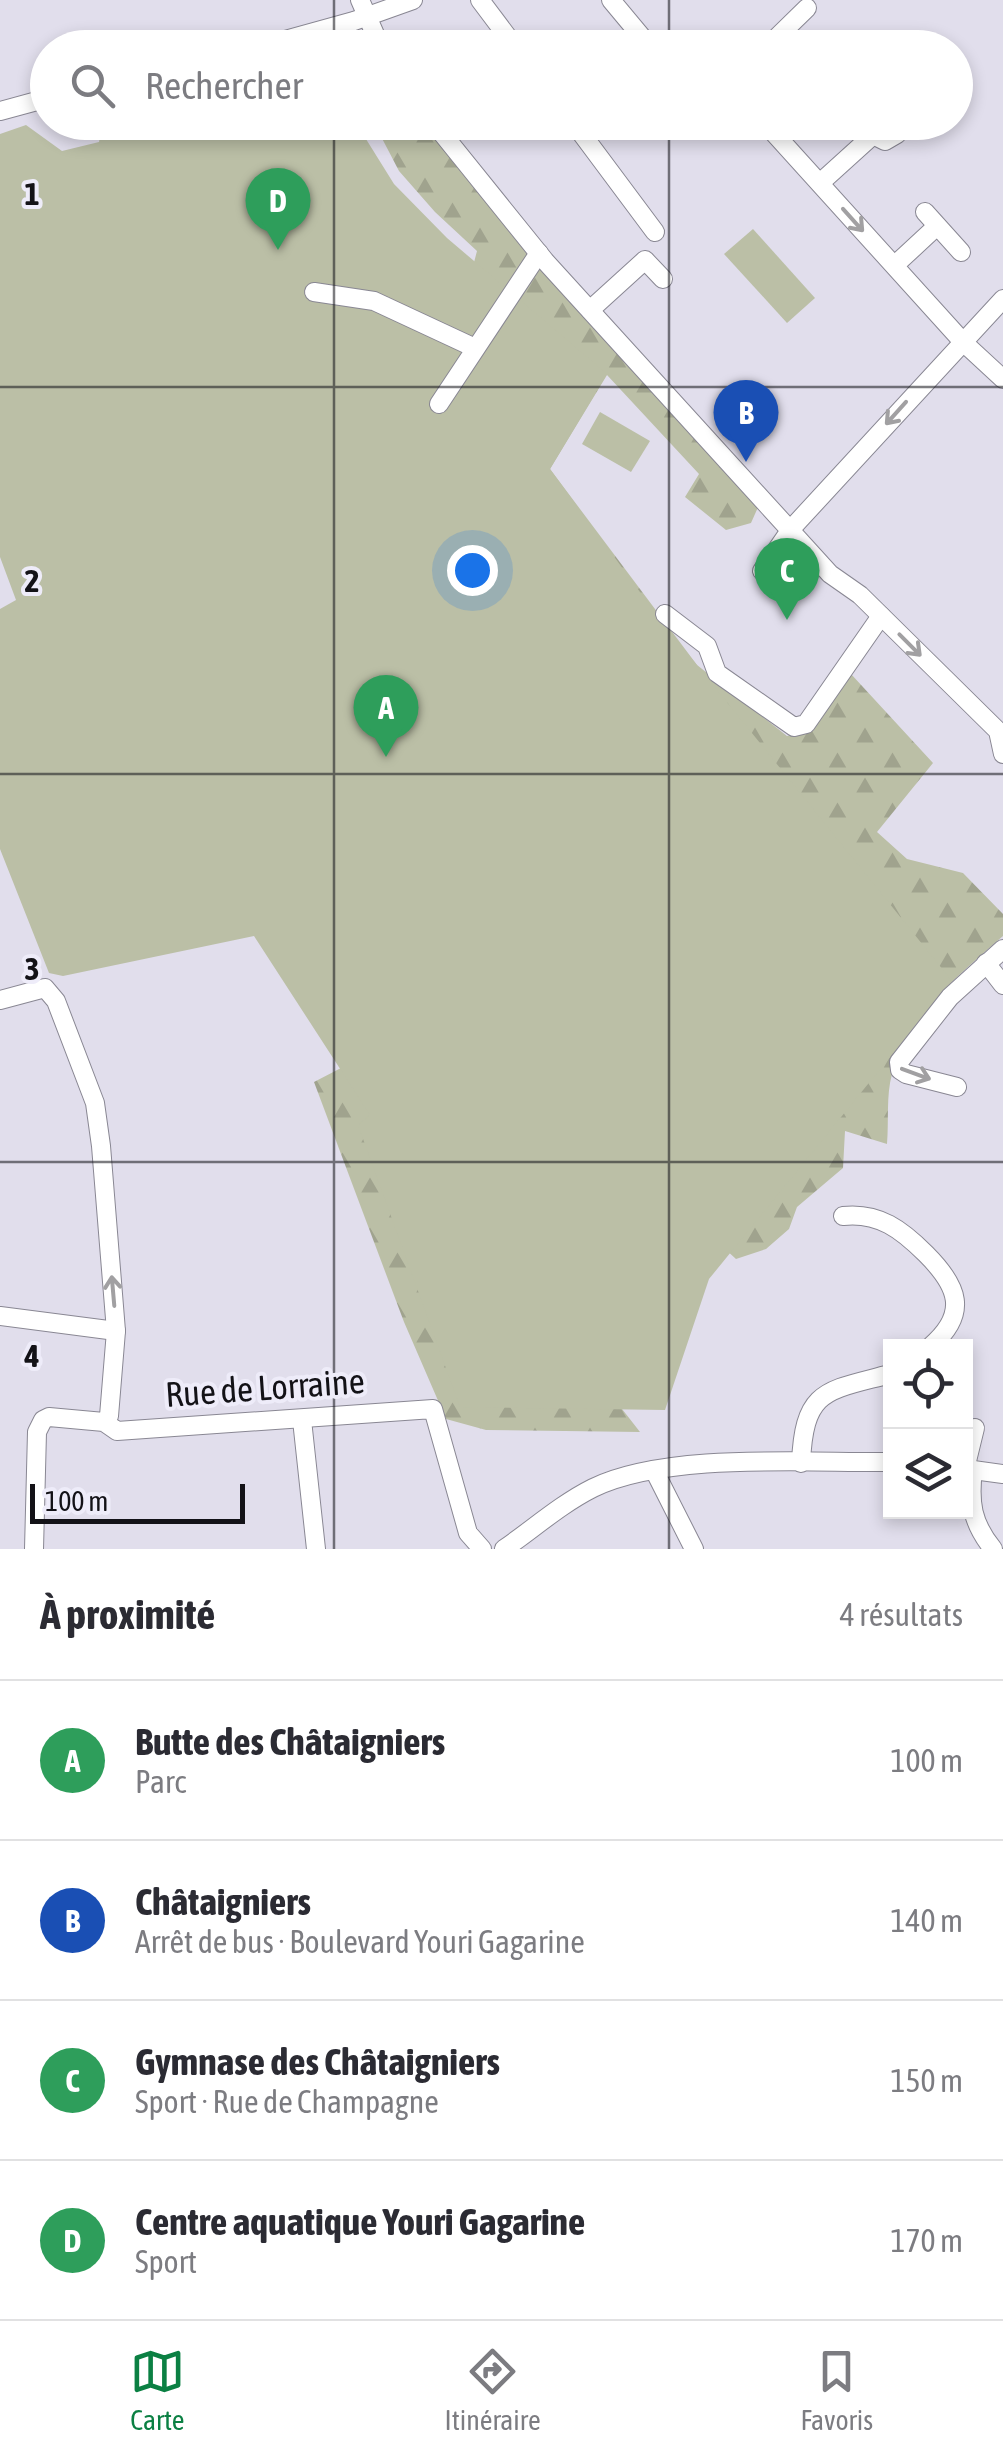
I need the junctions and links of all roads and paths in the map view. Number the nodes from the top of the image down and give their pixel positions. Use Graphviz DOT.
graph roads {
  1 [pos="412,0"];
  2 [pos="480,0"];
  3 [pos="611,0"];
  4 [pos="363,8"];
  5 [pos="808,8"];
  6 [pos="304,30"];
  7 [pos="502,30"];
  8 [pos="636,30"];
  9 [pos="785,30"];
  10 [pos="30,102"];
  11 [pos="0,111"];
  12 [pos="447,140"];
  13 [pos="586,140"];
  14 [pos="781,140"];
  15 [pos="861,140"];
  16 [pos="820,183"];
  17 [pos="655,232"];
  18 [pos="961,252"];
  19 [pos="538,253"];
  20 [pos="895,265"];
  21 [pos="662,279"];
  22 [pos="314,292"];
  23 [pos="1003,299"];
  24 [pos="590,310"];
  25 [pos="963,342"];
  26 [pos="475,348"];
  27 [pos="1003,379"];
  28 [pos="439,404"];
  29 [pos="790,529"];
  30 [pos="762,571"];
  31 [pos="665,614"];
  32 [pos="881,616"];
  33 [pos="1003,754"];
  34 [pos="1003,950"];
  35 [pos="986,963"];
  36 [pos="1003,985"];
  37 [pos="0,1000"];
  38 [pos="957,1087"];
  39 [pos="843,1216"];
  40 [pos="0,1316"];
  41 [pos="116,1331"];
  42 [pos="938,1339"];
  43 [pos="883,1375"];
  44 [pos="302,1420"];
  45 [pos="104,1422"];
  46 [pos="975,1428"];
  47 [pos="973,1439"];
  48 [pos="883,1462"];
  49 [pos="801,1463"];
  50 [pos="973,1469"];
  51 [pos="654,1470"];
  52 [pos="1003,1474"];
  53 [pos="973,1516"];
  54 [pos="34,1549"];
  55 [pos="316,1549"];
  56 [pos="482,1549"];
  57 [pos="504,1549"];
  58 [pos="694,1549"];
  59 [pos="993,1549"];
  1 -- 4 [label="street"];
  2 -- 7 [label="street"];
  3 -- 8 [label="street"];
  4 -- 6 [label="street"];
  5 -- 9 [label="street"];
  10 -- 11 [label="street"];
  12 -- 19 [label="street"];
  13 -- 17 [label="street"];
  14 -- 16 [label="street"];
  15 -- 16 [label="street"];
  16 -- 20 [label="street, one-way"];
  18 -- 20 [label="street"];
  19 -- 24 [label="street"];
  19 -- 26 [label="street"];
  20 -- 25 [label="street"];
  21 -- 24 [label="street"];
  22 -- 26 [label="street"];
  23 -- 25 [label="street"];
  24 -- 29 [label="street"];
  25 -- 27 [label="street"];
  25 -- 29 [label="street, one-way"];
  26 -- 28 [label="street"];
  29 -- 30 [label="street"];
  29 -- 32 [label="street"];
  31 -- 32 [label="street"];
  32 -- 33 [label="street, one-way"];
  34 -- 35 [label="street"];
  35 -- 36 [label="street"];
  35 -- 38 [label="street, one-way"];
  41 -- 37 [label="street, one-way"];
  39 -- 42 [label="street"];
  40 -- 41 [label="street"];
  41 -- 45 [label="street"];
  43 -- 49 [label="street"];
  44 -- 45 [label="street, Rue de Lorraine"];
  44 -- 55 [label="street"];
  44 -- 56 [label="street, Rue de Lorraine"];
  45 -- 54 [label="street, Rue de Lorraine"];
  46 -- 47 [label="street"];
  48 -- 49 [label="street"];
  49 -- 51 [label="street"];
  50 -- 52 [label="street"];
  51 -- 57 [label="street"];
  51 -- 58 [label="street"];
  53 -- 59 [label="street"];
}
